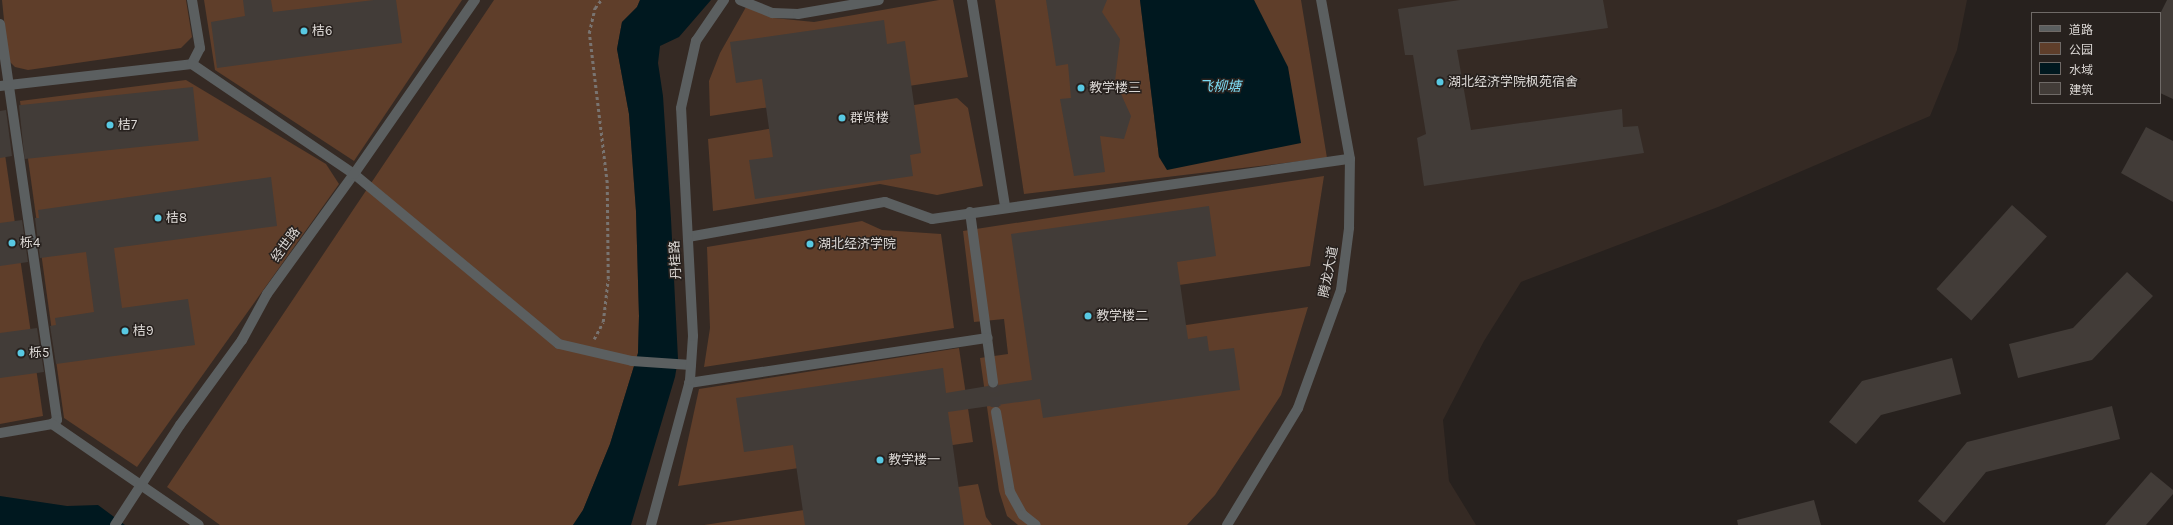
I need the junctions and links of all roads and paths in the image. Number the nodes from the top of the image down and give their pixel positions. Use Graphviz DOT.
graph roads {
  1 [pos="192,0"];
  2 [pos="475,0"];
  3 [pos="601,0"];
  4 [pos="724,0"];
  5 [pos="740,0"];
  6 [pos="879,0"];
  7 [pos="972,0"];
  8 [pos="1321,0"];
  9 [pos="0,24"];
  10 [pos="192,64"];
  11 [pos="4,86"];
  12 [pos="1350,159"];
  13 [pos="354,174"];
  14 [pos="1005,208"];
  15 [pos="970,212"];
  16 [pos="688,237"];
  17 [pos="988,338"];
  18 [pos="587,350"];
  19 [pos="686,365"];
  20 [pos="993,382"];
  21 [pos="689,383"];
  22 [pos="996,412"];
  23 [pos="52,424"];
  24 [pos="0,433"];
  25 [pos="141,485"];
  26 [pos="115,525"];
  27 [pos="199,525"];
  28 [pos="651,525"];
  29 [pos="1036,525"];
  30 [pos="1227,525"];
  1 -- 10 [label="street"];
  2 -- 13 [label="street, 经世路"];
  3 -- 18 [label="path"];
  4 -- 16 [label="street, 丹桂路"];
  5 -- 6 [label="street"];
  7 -- 14 [label="street"];
  8 -- 12 [label="street, 腾龙大道"];
  9 -- 11 [label="street"];
  10 -- 11 [label="street"];
  10 -- 13 [label="street"];
  11 -- 23 [label="street"];
  12 -- 14 [label="street"];
  12 -- 30 [label="street, 腾龙大道"];
  13 -- 18 [label="street"];
  13 -- 25 [label="street, 经世路"];
  14 -- 15 [label="street"];
  15 -- 16 [label="street"];
  15 -- 17 [label="street"];
  16 -- 19 [label="street, 丹桂路"];
  17 -- 20 [label="street"];
  17 -- 21 [label="street"];
  18 -- 19 [label="street"];
  19 -- 21 [label="street, 丹桂路"];
  21 -- 28 [label="street, 丹桂路"];
  22 -- 29 [label="street"];
  23 -- 24 [label="street"];
  23 -- 25 [label="street"];
  25 -- 26 [label="street, 经世路"];
  25 -- 27 [label="street"];
}
